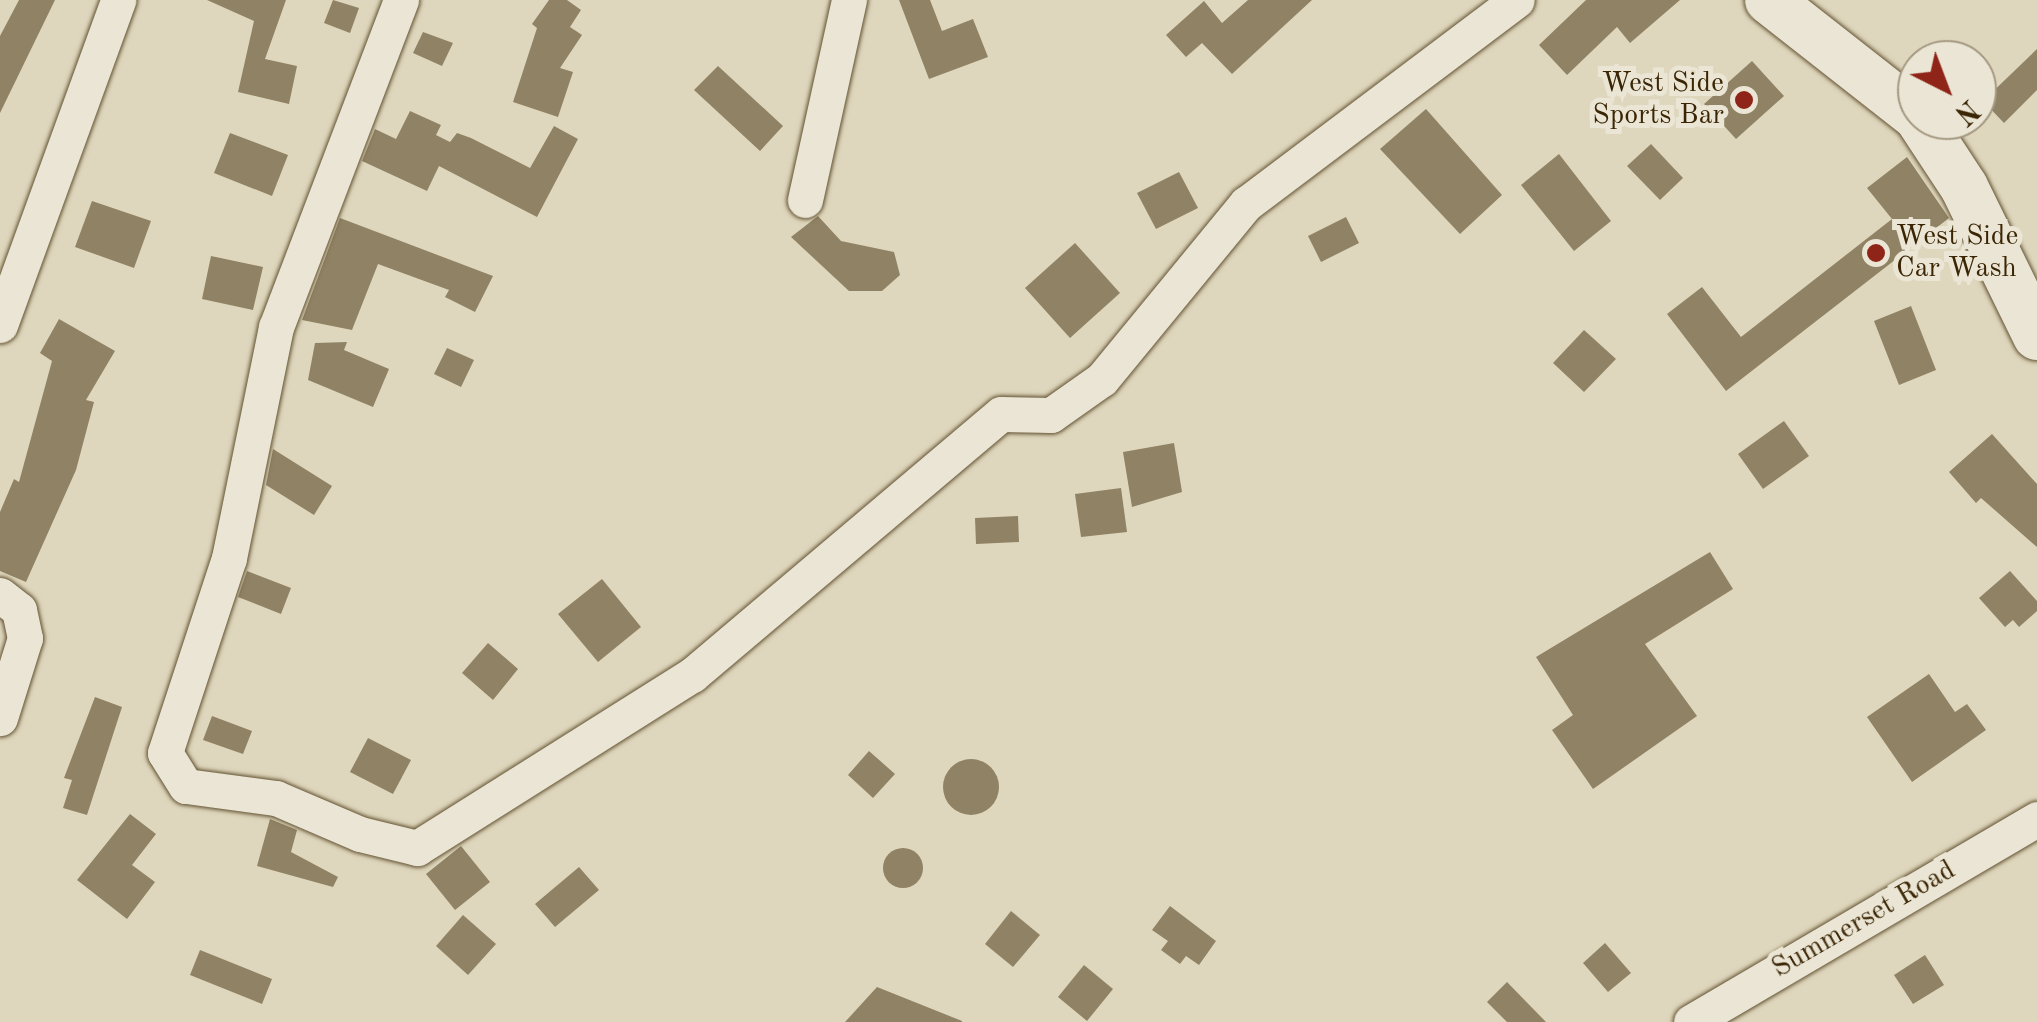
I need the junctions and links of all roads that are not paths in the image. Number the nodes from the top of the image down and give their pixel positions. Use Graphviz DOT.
graph roads {
  1 [pos="118,0"];
  2 [pos="401,0"];
  3 [pos="849,0"];
  4 [pos="1517,0"];
  5 [pos="1769,0"];
  6 [pos="1897,101"];
  7 [pos="1933,140"];
  8 [pos="805,200"];
  9 [pos="0,324"];
  10 [pos="2037,336"];
  11 [pos="0,595"];
  12 [pos="0,718"];
  13 [pos="2037,819"];
  14 [pos="1690,1022"];
  1 -- 9 [label="street"];
  2 -- 4 [label="street"];
  3 -- 8 [label="street"];
  5 -- 6 [label="main road"];
  7 -- 10 [label="main road"];
  11 -- 12 [label="street"];
  13 -- 14 [label="street, Summerset Road"];
}
